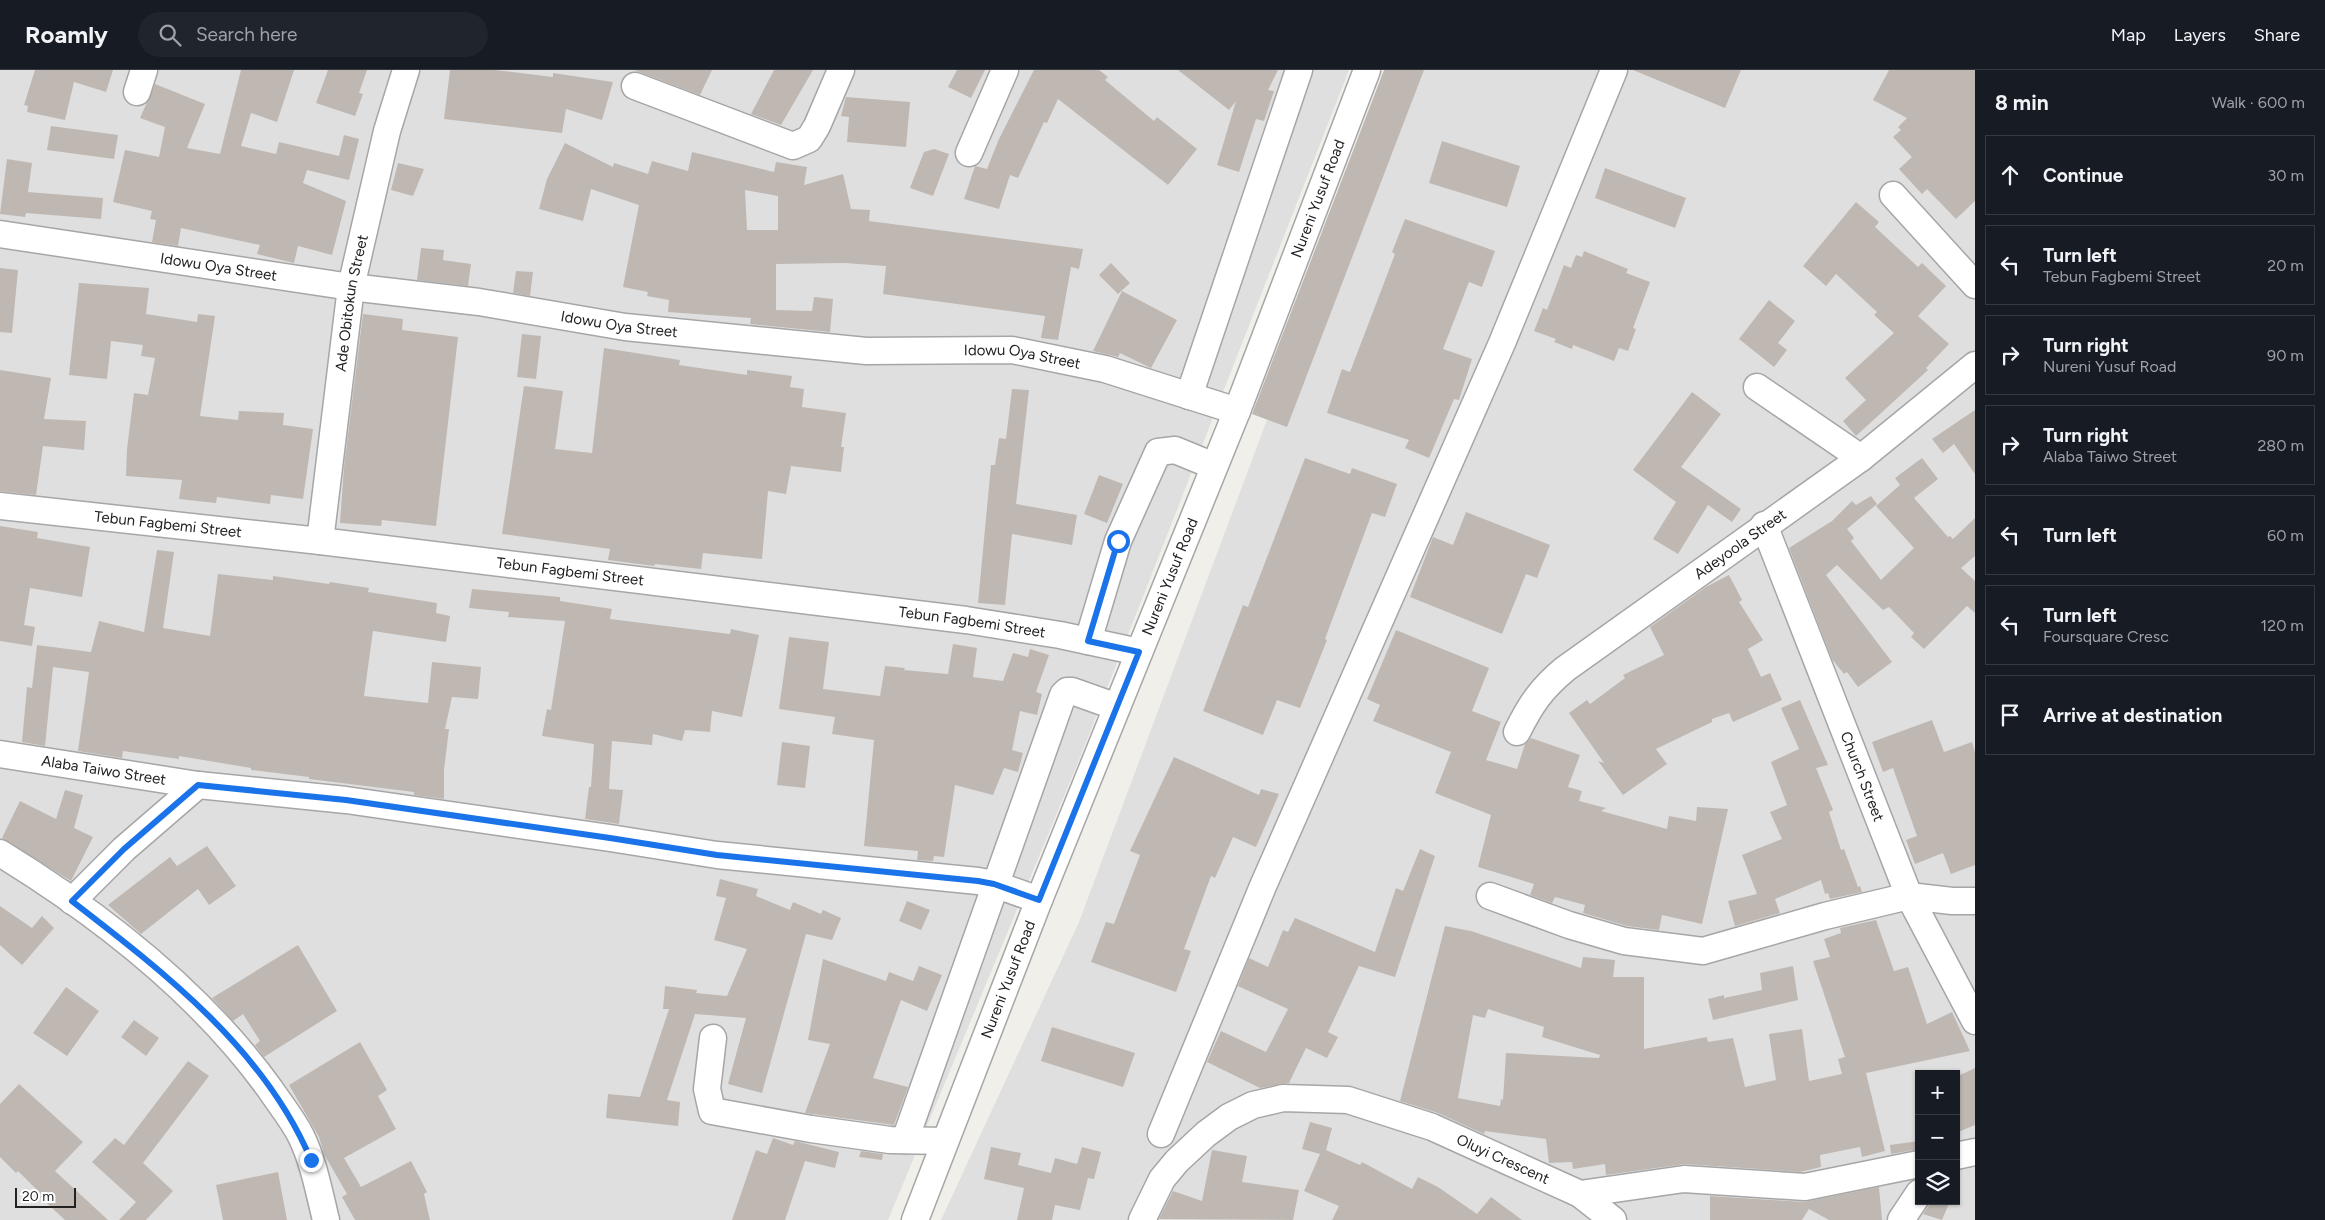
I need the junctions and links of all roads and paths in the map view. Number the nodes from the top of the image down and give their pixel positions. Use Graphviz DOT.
graph roads {
  1 [pos="406,70"];
  2 [pos="842,70"];
  3 [pos="1005,70"];
  4 [pos="1299,70"];
  5 [pos="1367,70"];
  6 [pos="1614,70"];
  7 [pos="635,86"];
  8 [pos="969,153"];
  9 [pos="1894,194"];
  10 [pos="0,234"];
  11 [pos="1975,285"];
  12 [pos="351,287"];
  13 [pos="1975,365"];
  14 [pos="1757,387"];
  15 [pos="1189,396"];
  16 [pos="1237,411"];
  17 [pos="1861,458"];
  18 [pos="1214,466"];
  19 [pos="0,506"];
  20 [pos="1764,526"];
  21 [pos="320,541"];
  22 [pos="1088,641"];
  23 [pos="1139,652"];
  24 [pos="1117,706"];
  25 [pos="1517,732"];
  26 [pos="0,754"];
  27 [pos="198,785"];
  28 [pos="0,853"];
  29 [pos="994,884"];
  30 [pos="1490,896"];
  31 [pos="1909,896"];
  32 [pos="1039,900"];
  33 [pos="72,901"];
  34 [pos="1975,901"];
  35 [pos="1975,1021"];
  36 [pos="713,1038"];
  37 [pos="1161,1134"];
  38 [pos="905,1140"];
  39 [pos="944,1141"];
  40 [pos="1975,1152"];
  41 [pos="1960,1155"];
  42 [pos="1915,1165"];
  43 [pos="1580,1194"];
  44 [pos="1915,1199"];
  45 [pos="326,1220"];
  46 [pos="915,1220"];
  47 [pos="1142,1220"];
  48 [pos="1613,1220"];
  49 [pos="1901,1220"];
  1 -- 12 [label="street, Ade Obitokun Street"];
  2 -- 7 [label="street"];
  3 -- 8 [label="street"];
  4 -- 15 [label="street"];
  5 -- 16 [label="street, Nureni Yusuf Road"];
  6 -- 37 [label="street"];
  9 -- 11 [label="street"];
  10 -- 12 [label="street, Idowu Oya Street"];
  12 -- 15 [label="street, Idowu Oya Street"];
  12 -- 21 [label="street, Ade Obitokun Street"];
  13 -- 17 [label="street, Adeyoola Street"];
  14 -- 17 [label="street"];
  15 -- 16 [label="street, Idowu Oya Street"];
  16 -- 18 [label="street, Nureni Yusuf Road"];
  17 -- 20 [label="street, Adeyoola Street"];
  18 -- 22 [label="street"];
  18 -- 23 [label="street, Nureni Yusuf Road"];
  19 -- 21 [label="street, Tebun Fagbemi Street"];
  20 -- 25 [label="street, Adeyoola Street"];
  20 -- 31 [label="street, Church Street"];
  21 -- 22 [label="street, Tebun Fagbemi Street"];
  22 -- 23 [label="street, Tebun Fagbemi Street"];
  23 -- 24 [label="street, Nureni Yusuf Road"];
  24 -- 29 [label="street"];
  24 -- 32 [label="street, Nureni Yusuf Road"];
  26 -- 27 [label="street, Alaba Taiwo Street"];
  27 -- 29 [label="street, Alaba Taiwo Street"];
  27 -- 33 [label="street"];
  28 -- 33 [label="street"];
  29 -- 32 [label="street, Alaba Taiwo Street"];
  29 -- 38 [label="street"];
  30 -- 31 [label="street"];
  31 -- 34 [label="street"];
  31 -- 35 [label="street, Church Street"];
  32 -- 39 [label="street, Nureni Yusuf Road"];
  33 -- 45 [label="street"];
  36 -- 38 [label="street"];
  38 -- 39 [label="street"];
  39 -- 46 [label="street, Nureni Yusuf Road"];
  40 -- 41 [label="street"];
  42 -- 43 [label="street"];
  43 -- 47 [label="street, Oluyi Crescent"];
  43 -- 48 [label="street, Oluyi Crescent"];
  44 -- 49 [label="street"];
}
